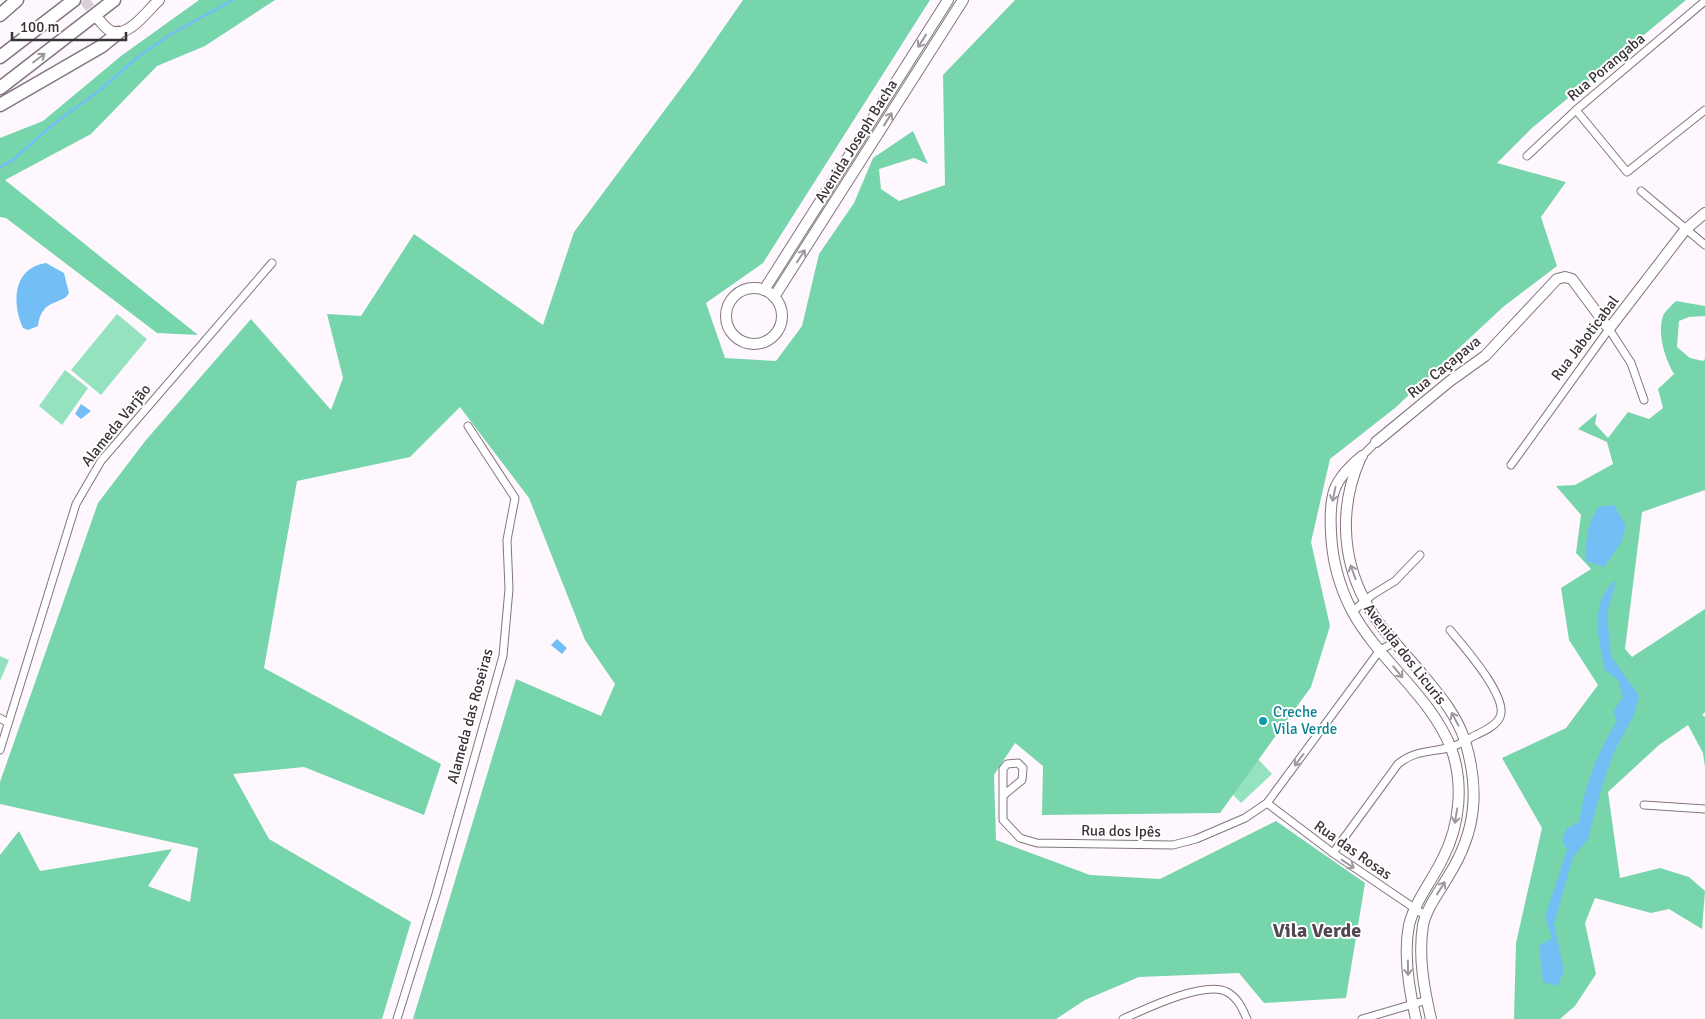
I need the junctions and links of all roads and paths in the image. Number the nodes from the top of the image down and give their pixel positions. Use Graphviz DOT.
graph roads {
  1 [pos="17,0"];
  2 [pos="74,0"];
  3 [pos="114,0"];
  4 [pos="159,0"];
  5 [pos="948,0"];
  6 [pos="963,0"];
  7 [pos="1705,1"];
  8 [pos="0,15"];
  9 [pos="99,20"];
  10 [pos="118,33"];
  11 [pos="0,57"];
  12 [pos="0,88"];
  13 [pos="0,105"];
  14 [pos="1576,110"];
  15 [pos="1705,110"];
  16 [pos="1527,156"];
  17 [pos="1641,191"];
  18 [pos="1705,213"];
  19 [pos="1685,230"];
  20 [pos="1705,245"];
  21 [pos="272,263"];
  22 [pos="764,290"];
  23 [pos="774,297"];
  24 [pos="1610,329"];
  25 [pos="1644,400"];
  26 [pos="468,426"];
  27 [pos="1376,442"];
  28 [pos="1362,456"];
  29 [pos="1511,465"];
  30 [pos="1420,555"];
  31 [pos="1365,601"];
  32 [pos="1352,612"];
  33 [pos="1450,630"];
  34 [pos="1395,642"];
  35 [pos="1380,650"];
  36 [pos="0,718"];
  37 [pos="8,723"];
  38 [pos="1465,740"];
  39 [pos="1450,747"];
  40 [pos="0,750"];
  41 [pos="1005,794"];
  42 [pos="1267,803"];
  43 [pos="1644,804"];
  44 [pos="1705,809"];
  45 [pos="1333,853"];
  46 [pos="1415,909"];
  47 [pos="1426,916"];
  48 [pos="1427,1000"];
  49 [pos="1413,1004"];
  50 [pos="397,1019"];
  51 [pos="1123,1019"];
  52 [pos="1247,1019"];
  53 [pos="1362,1019"];
  54 [pos="1416,1019"];
  55 [pos="1431,1019"];
  1 -- 8 [label="highway"];
  2 -- 11 [label="highway"];
  12 -- 3 [label="highway, one-way"];
  4 -- 10 [label="street"];
  5 -- 22 [label="street, Avenida Joseph Bacha, one-way"];
  23 -- 6 [label="street, Avenida Joseph Bacha, one-way"];
  7 -- 14 [label="street, Rua Porangaba"];
  9 -- 10 [label="street"];
  10 -- 13 [label="highway"];
  14 -- 15 [label="street"];
  14 -- 16 [label="street, Rua Porangaba"];
  17 -- 19 [label="street"];
  18 -- 19 [label="street, Rua Jaboticabal"];
  19 -- 20 [label="street"];
  19 -- 24 [label="street, Rua Jaboticabal"];
  21 -- 37 [label="street, Alameda Varjão"];
  22 -- 23 [label="street"];
  22 -- 23 [label="street"];
  24 -- 25 [label="street"];
  24 -- 27 [label="street, Rua Caçapava"];
  24 -- 29 [label="street, Rua Jaboticabal"];
  26 -- 50 [label="street, Alameda das Roseiras"];
  27 -- 28 [label="street, Avenida dos Licuris"];
  31 -- 28 [label="street, Avenida dos Licuris, one-way"];
  28 -- 32 [label="street, Avenida dos Licuris, one-way"];
  30 -- 31 [label="street"];
  31 -- 32 [label="street"];
  31 -- 34 [label="street, Avenida dos Licuris"];
  32 -- 35 [label="street, Avenida dos Licuris"];
  33 -- 38 [label="street"];
  34 -- 35 [label="street, Rua dos Ipês"];
  38 -- 34 [label="street, Avenida dos Licuris, one-way"];
  35 -- 39 [label="street, Avenida dos Licuris, one-way"];
  35 -- 42 [label="street, Rua dos Ipês, one-way"];
  36 -- 37 [label="street"];
  37 -- 40 [label="street, Alameda Varjão"];
  38 -- 39 [label="street"];
  47 -- 38 [label="street, Avenida dos Licuris, one-way"];
  39 -- 45 [label="street"];
  39 -- 46 [label="street, Avenida dos Licuris, one-way"];
  41 -- 42 [label="street, Rua dos Ipês"];
  42 -- 45 [label="street, Rua das Rosas"];
  43 -- 44 [label="street"];
  45 -- 46 [label="street, Rua das Rosas, one-way"];
  46 -- 47 [label="street, Rua das Rosas"];
  46 -- 49 [label="street, Avenida dos Licuris, one-way"];
  47 -- 48 [label="street, Avenida dos Licuris"];
  48 -- 49 [label="street"];
  48 -- 55 [label="street, Avenida dos Licuris"];
  49 -- 53 [label="street"];
  49 -- 54 [label="street, Avenida dos Licuris"];
  51 -- 52 [label="street"];
}
